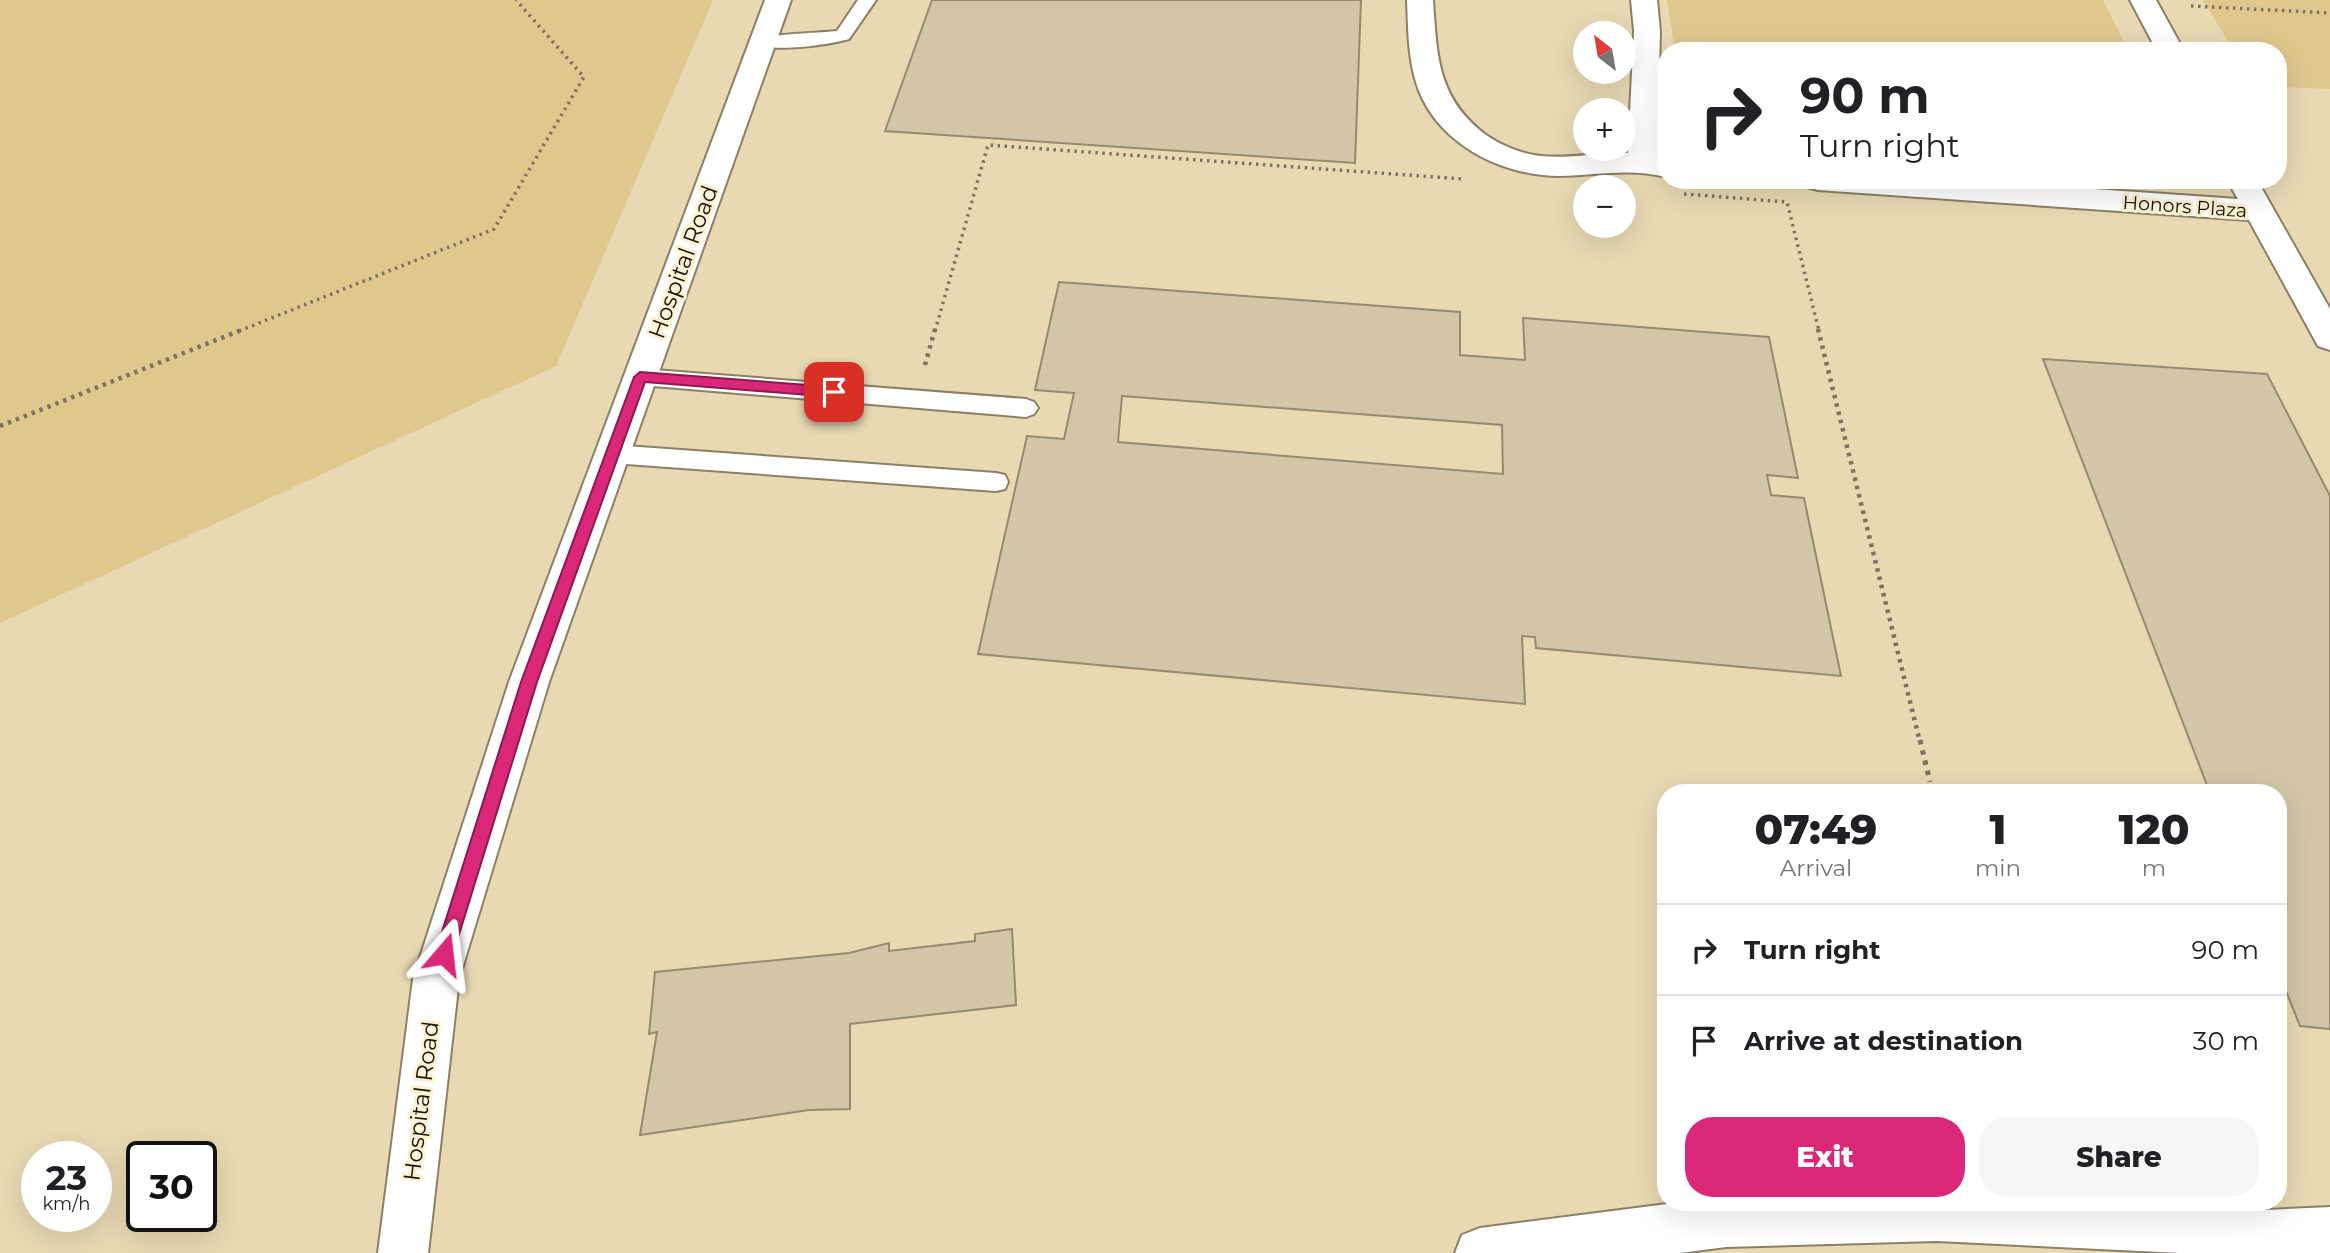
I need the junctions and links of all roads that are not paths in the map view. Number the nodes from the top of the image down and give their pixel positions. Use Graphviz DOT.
graph roads {
  1 [pos="778,0"];
  2 [pos="867,0"];
  3 [pos="1420,0"];
  4 [pos="1644,0"];
  5 [pos="2143,0"];
  6 [pos="763,41"];
  7 [pos="2166,42"];
  8 [pos="1657,127"];
  9 [pos="1657,174"];
  10 [pos="1946,189"];
  11 [pos="2247,189"];
  12 [pos="2259,211"];
  13 [pos="2330,338"];
  14 [pos="640,377"];
  15 [pos="1027,408"];
  16 [pos="612,454"];
  17 [pos="996,482"];
  18 [pos="2330,1232"];
  19 [pos="404,1253"];
  20 [pos="1480,1253"];
  1 -- 6 [label="street, Hospital Road"];
  2 -- 6 [label="lane"];
  3 -- 9 [label="street"];
  4 -- 8 [label="street"];
  5 -- 7 [label="street"];
  6 -- 14 [label="street, Hospital Road"];
  10 -- 12 [label="street, Honors Plaza"];
  11 -- 12 [label="street"];
  12 -- 13 [label="street"];
  14 -- 15 [label="lane"];
  14 -- 16 [label="street, Hospital Road"];
  16 -- 17 [label="lane"];
  16 -- 19 [label="street, Hospital Road"];
  18 -- 20 [label="street"];
}
